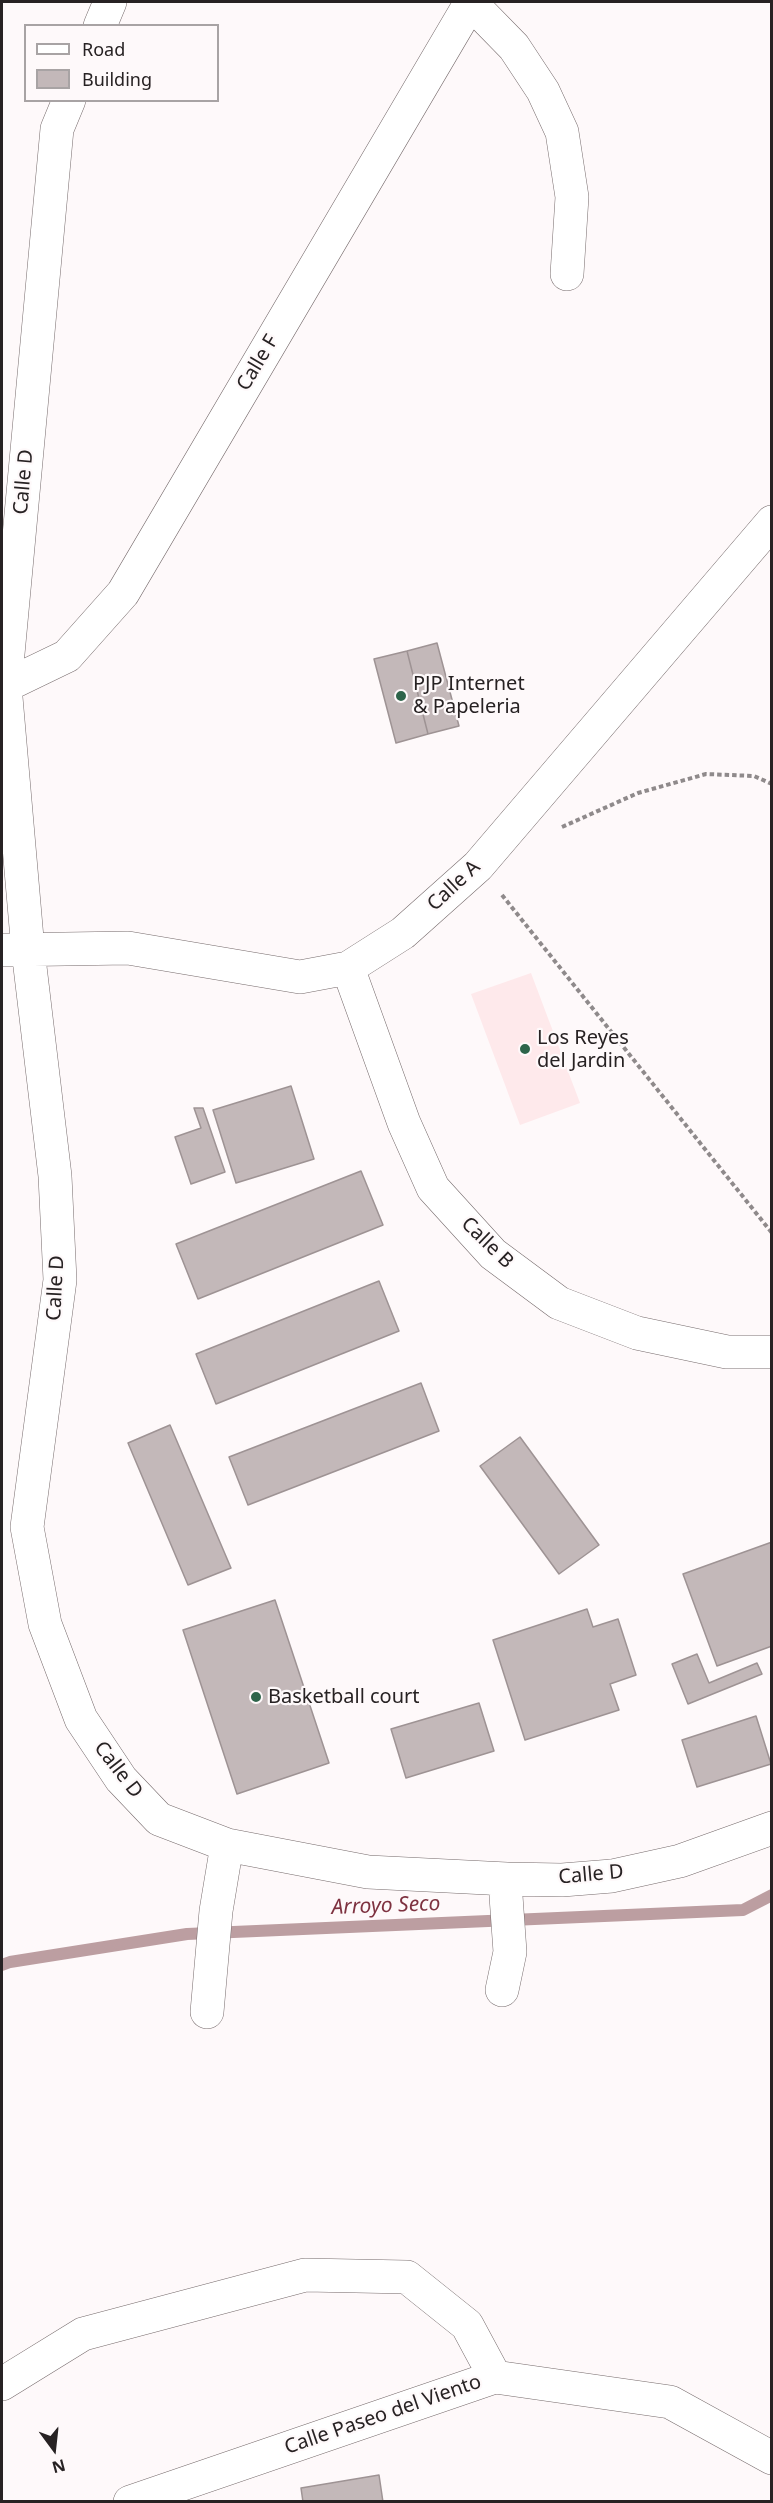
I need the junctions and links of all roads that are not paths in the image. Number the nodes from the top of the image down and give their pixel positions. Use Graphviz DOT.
graph roads {
  1 [pos="110,2"];
  2 [pos="471,2"];
  3 [pos="101,24"];
  4 [pos="68,102"];
  5 [pos="567,274"];
  6 [pos="771,522"];
  7 [pos="5,686"];
  8 [pos="15,950"];
  9 [pos="348,968"];
  10 [pos="771,1352"];
  11 [pos="771,1828"];
  12 [pos="227,1845"];
  13 [pos="506,1887"];
  14 [pos="502,1990"];
  15 [pos="207,2012"];
  16 [pos="495,2377"];
  17 [pos="2,2384"];
  18 [pos="771,2458"];
  19 [pos="130,2502"];
  1 -- 3 [label="street"];
  2 -- 5 [label="street"];
  2 -- 7 [label="street, Calle F"];
  4 -- 7 [label="street, Calle D"];
  6 -- 9 [label="street, Calle A"];
  7 -- 8 [label="street, Calle D"];
  8 -- 9 [label="street, Calle A"];
  8 -- 12 [label="street, Calle D"];
  9 -- 10 [label="street, Calle B"];
  11 -- 13 [label="street, Calle D"];
  12 -- 13 [label="street, Calle D"];
  12 -- 15 [label="street"];
  13 -- 14 [label="street"];
  16 -- 17 [label="street"];
  16 -- 18 [label="street, Calle Paseo del Viento"];
  16 -- 19 [label="street, Calle Paseo del Viento"];
}
